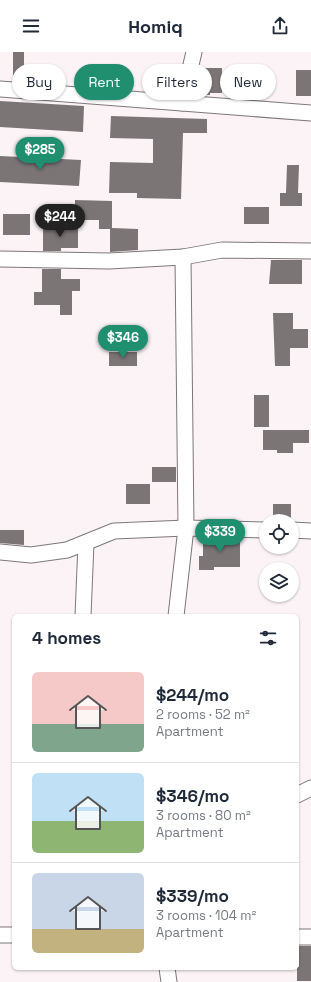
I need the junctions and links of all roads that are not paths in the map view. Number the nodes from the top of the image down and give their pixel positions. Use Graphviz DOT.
graph roads {
  1 [pos="194,52"];
  2 [pos="0,89"];
  3 [pos="182,103"];
  4 [pos="311,113"];
  5 [pos="311,251"];
  6 [pos="183,258"];
  7 [pos="0,259"];
  8 [pos="186,528"];
  9 [pos="259,530"];
  10 [pos="299,530"];
  11 [pos="311,530"];
  12 [pos="86,543"];
  13 [pos="0,552"];
  14 [pos="83,614"];
  15 [pos="176,614"];
  16 [pos="311,788"];
  17 [pos="299,793"];
  18 [pos="0,935"];
  19 [pos="12,935"];
  20 [pos="299,937"];
  21 [pos="311,937"];
  22 [pos="167,970"];
  23 [pos="169,982"];
  1 -- 3 [label="street"];
  2 -- 3 [label="street"];
  3 -- 4 [label="street"];
  5 -- 6 [label="street"];
  6 -- 7 [label="street"];
  6 -- 8 [label="street"];
  8 -- 9 [label="street"];
  8 -- 12 [label="street"];
  8 -- 15 [label="street"];
  10 -- 11 [label="street"];
  12 -- 13 [label="street"];
  12 -- 14 [label="street"];
  16 -- 17 [label="street"];
  18 -- 19 [label="street"];
  20 -- 21 [label="street"];
  22 -- 23 [label="street"];
}
